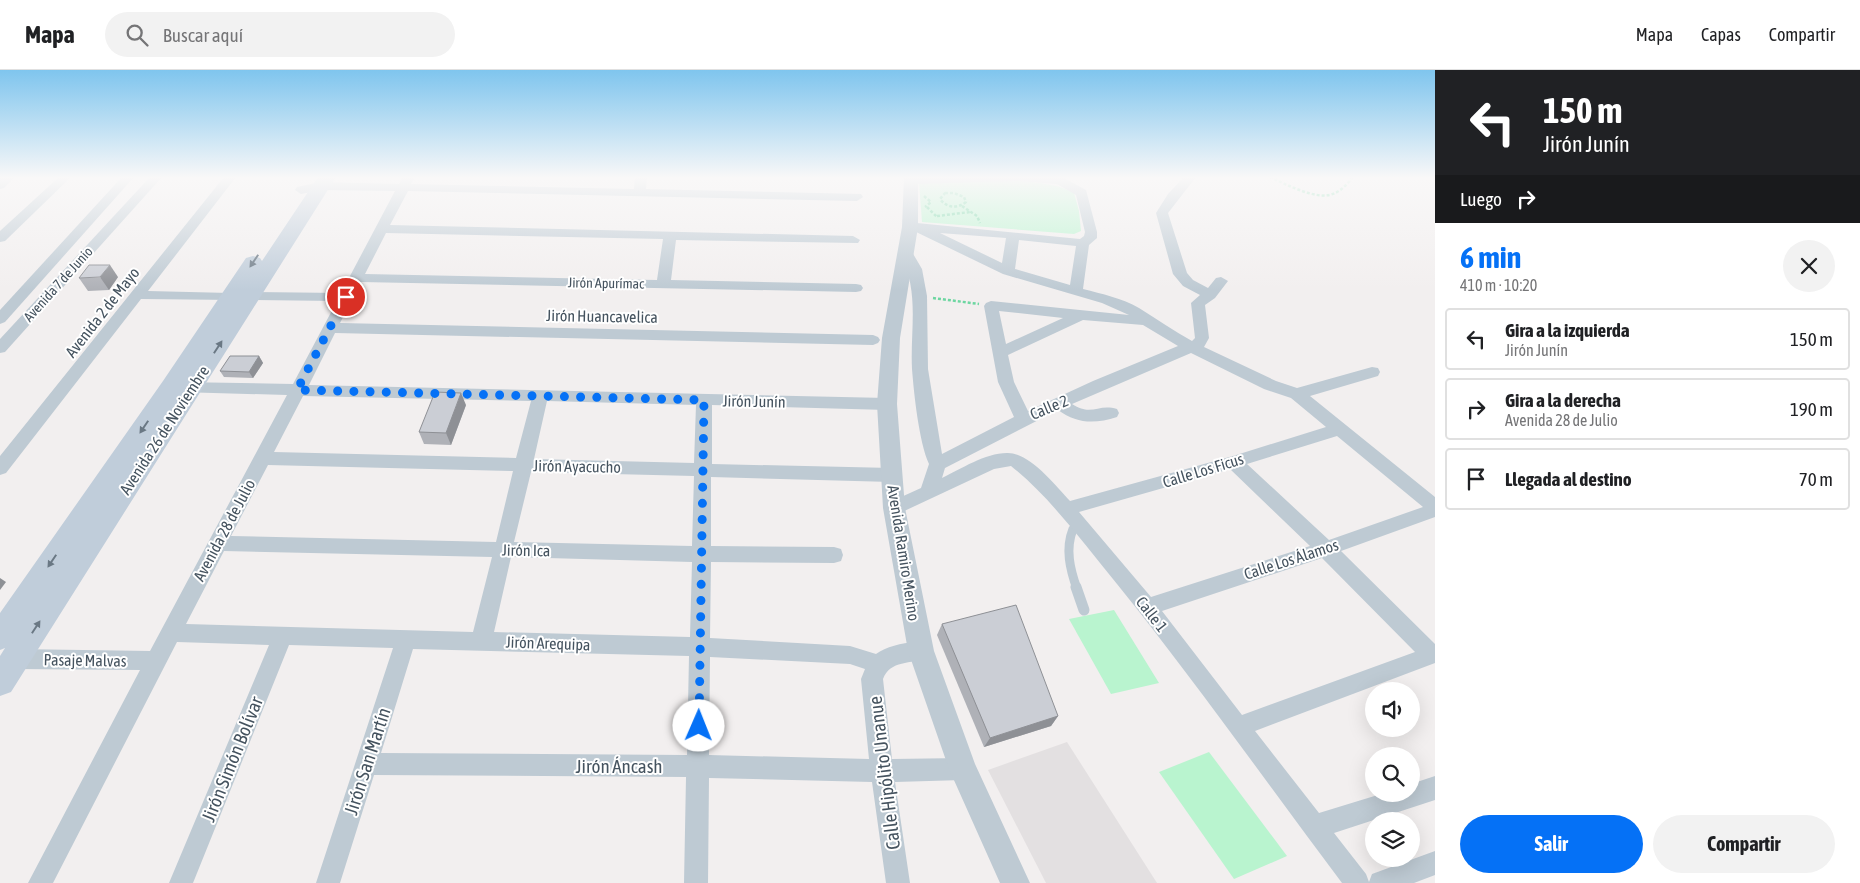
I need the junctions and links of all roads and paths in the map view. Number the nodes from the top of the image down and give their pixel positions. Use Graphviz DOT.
graph roads {
  1 [pos="24,215"];
  2 [pos="93,215"];
  3 [pos="121,215"];
  4 [pos="200,215"];
  5 [pos="291,215"];
  6 [pos="297,215"];
  7 [pos="388,215"];
  8 [pos="916,215"];
  9 [pos="916,215"];
  10 [pos="946,215"];
  11 [pos="974,215"];
  12 [pos="1087,215"];
  13 [pos="1163,215"];
  14 [pos="937,216"];
  15 [pos="916,220"];
  16 [pos="943,223"];
  17 [pos="381,229"];
  18 [pos="980,232"];
  19 [pos="1013,235"];
  20 [pos="670,236"];
  21 [pos="0,238"];
  22 [pos="853,240"];
  23 [pos="1083,243"];
  24 [pos="906,255"];
  25 [pos="1008,271"];
  26 [pos="356,278"];
  27 [pos="1220,281"];
  28 [pos="663,284"];
  29 [pos="856,288"];
  30 [pos="1076,291"];
  31 [pos="138,295"];
  32 [pos="251,296"];
  33 [pos="920,296"];
  34 [pos="1210,296"];
  35 [pos="230,297"];
  36 [pos="346,297"];
  37 [pos="991,306"];
  38 [pos="1079,316"];
  39 [pos="0,319"];
  40 [pos="1146,321"];
  41 [pos="329,328"];
  42 [pos="873,340"];
  43 [pos="1191,347"];
  44 [pos="0,348"];
  45 [pos="1001,352"];
  46 [pos="1372,372"];
  47 [pos="182,387"];
  48 [pos="297,390"];
  49 [pos="1298,394"];
  50 [pos="540,396"];
  51 [pos="704,400"];
  52 [pos="1059,403"];
  53 [pos="887,404"];
  54 [pos="1110,413"];
  55 [pos="1023,418"];
  56 [pos="1340,428"];
  57 [pos="262,458"];
  58 [pos="1233,462"];
  59 [pos="938,464"];
  60 [pos="524,465"];
  61 [pos="0,468"];
  62 [pos="703,468"];
  63 [pos="892,475"];
  64 [pos="928,492"];
  65 [pos="894,508"];
  66 [pos="1435,508"];
  67 [pos="1066,509"];
  68 [pos="1081,527"];
  69 [pos="217,543"];
  70 [pos="1325,548"];
  71 [pos="503,550"];
  72 [pos="702,554"];
  73 [pos="834,555"];
  74 [pos="1147,607"];
  75 [pos="1084,610"];
  76 [pos="170,633"];
  77 [pos="0,636"];
  78 [pos="283,636"];
  79 [pos="406,639"];
  80 [pos="481,642"];
  81 [pos="700,647"];
  82 [pos="921,651"];
  83 [pos="1434,655"];
  84 [pos="15,660"];
  85 [pos="155,662"];
  86 [pos="878,664"];
  87 [pos="0,682"];
  88 [pos="1238,727"];
  89 [pos="366,764"];
  90 [pos="698,766"];
  91 [pos="962,769"];
  92 [pos="882,770"];
  93 [pos="1435,788"];
  94 [pos="1314,827"];
  95 [pos="1435,863"];
  96 [pos="40,883"];
  97 [pos="181,883"];
  98 [pos="328,883"];
  99 [pos="696,883"];
  100 [pos="898,883"];
  101 [pos="1015,883"];
  102 [pos="1355,883"];
  103 [pos="1381,883"];
  1 -- 21 [label="street"];
  2 -- 39 [label="street, Avenida 7 de Junio"];
  3 -- 44 [label="street, Avenida 7 de Junio"];
  4 -- 31 [label="street, Avenida 2 de Mayo"];
  5 -- 35 [label="main road, Avenida 26 de Noviembre, one-way"];
  6 -- 32 [label="main road, Avenida 26 de Noviembre"];
  7 -- 17 [label="street, Avenida 28 de Julio"];
  8 -- 15 [label="street, Avenida Ramiro Merino"];
  9 -- 15 [label="path"];
  10 -- 14 [label="path"];
  11 -- 18 [label="path"];
  12 -- 23 [label="street"];
  13 -- 34 [label="street"];
  14 -- 16 [label="path"];
  15 -- 18 [label="street"];
  15 -- 24 [label="street, Avenida Ramiro Merino"];
  15 -- 25 [label="street"];
  17 -- 20 [label="street"];
  17 -- 26 [label="street, Avenida 28 de Julio"];
  18 -- 19 [label="street"];
  19 -- 23 [label="street"];
  19 -- 25 [label="street"];
  20 -- 22 [label="street"];
  20 -- 28 [label="street"];
  23 -- 30 [label="street"];
  24 -- 33 [label="street"];
  24 -- 53 [label="street, Avenida Ramiro Merino"];
  25 -- 30 [label="street"];
  26 -- 28 [label="street, Jirón Apurímac"];
  26 -- 36 [label="street, Avenida 28 de Julio"];
  27 -- 34 [label="street"];
  28 -- 29 [label="street, Jirón Apurímac"];
  30 -- 40 [label="street"];
  31 -- 35 [label="street"];
  31 -- 61 [label="street, Avenida 2 de Mayo"];
  32 -- 36 [label="street"];
  47 -- 32 [label="main road, Avenida 26 de Noviembre, one-way"];
  33 -- 37 [label="path"];
  33 -- 59 [label="street"];
  34 -- 43 [label="street"];
  35 -- 47 [label="main road, Avenida 26 de Noviembre"];
  36 -- 41 [label="street, Avenida 28 de Julio"];
  37 -- 38 [label="street"];
  37 -- 45 [label="street"];
  38 -- 40 [label="street"];
  38 -- 45 [label="street"];
  40 -- 43 [label="street"];
  41 -- 42 [label="street, Jirón Huancavelica"];
  41 -- 48 [label="street, Avenida 28 de Julio"];
  43 -- 49 [label="street"];
  43 -- 52 [label="street, Calle 2"];
  45 -- 55 [label="street"];
  46 -- 49 [label="street"];
  47 -- 48 [label="street, Jirón Junín"];
  47 -- 77 [label="main road, Avenida 26 de Noviembre, one-way"];
  84 -- 47 [label="main road, Avenida 26 de Noviembre, one-way"];
  48 -- 50 [label="street, Jirón Junín"];
  48 -- 57 [label="street, Avenida 28 de Julio"];
  49 -- 56 [label="street"];
  50 -- 51 [label="street, Jirón Junín"];
  50 -- 60 [label="street"];
  51 -- 53 [label="street, Jirón Junín"];
  51 -- 62 [label="street"];
  52 -- 54 [label="street"];
  52 -- 55 [label="street, Calle 2"];
  53 -- 63 [label="street, Avenida Ramiro Merino"];
  55 -- 59 [label="street, Calle 2"];
  56 -- 58 [label="street, Calle Los Ficus"];
  56 -- 66 [label="street"];
  57 -- 60 [label="street, Jirón Ayacucho"];
  57 -- 69 [label="street, Avenida 28 de Julio"];
  58 -- 67 [label="street, Calle Los Ficus"];
  58 -- 70 [label="street"];
  59 -- 64 [label="street"];
  60 -- 62 [label="street, Jirón Ayacucho"];
  60 -- 71 [label="street"];
  62 -- 63 [label="street, Jirón Ayacucho"];
  62 -- 72 [label="street"];
  63 -- 65 [label="street, Avenida Ramiro Merino"];
  64 -- 65 [label="street, Calle 1"];
  64 -- 67 [label="street, Calle 1"];
  65 -- 82 [label="street, Avenida Ramiro Merino"];
  66 -- 70 [label="street, Calle Los Álamos"];
  67 -- 68 [label="street, Calle 1"];
  68 -- 74 [label="street, Calle 1"];
  68 -- 75 [label="lane"];
  69 -- 71 [label="street, Jirón Ica"];
  69 -- 76 [label="street, Avenida 28 de Julio"];
  70 -- 74 [label="street, Calle Los Álamos"];
  70 -- 83 [label="street"];
  71 -- 72 [label="street, Jirón Ica"];
  71 -- 80 [label="street"];
  72 -- 73 [label="street, Jirón Ica"];
  72 -- 81 [label="street"];
  74 -- 88 [label="street, Calle 1"];
  76 -- 78 [label="street, Jirón Arequipa"];
  76 -- 85 [label="street, Avenida 28 de Julio"];
  78 -- 79 [label="street, Jirón Arequipa"];
  78 -- 97 [label="street, Jirón Simón Bolívar"];
  79 -- 80 [label="street, Jirón Arequipa"];
  79 -- 89 [label="street, Jirón San Martín"];
  80 -- 81 [label="street, Jirón Arequipa"];
  81 -- 86 [label="street, Jirón Arequipa"];
  81 -- 90 [label="street"];
  82 -- 86 [label="street"];
  82 -- 91 [label="street, Avenida Ramiro Merino"];
  83 -- 88 [label="street"];
  84 -- 85 [label="street, Pasaje Malvas"];
  84 -- 87 [label="main road, Avenida 26 de Noviembre"];
  85 -- 96 [label="street, Avenida 28 de Julio"];
  86 -- 92 [label="street, Calle Hipólito Unanue"];
  88 -- 94 [label="street, Calle 1"];
  89 -- 90 [label="street, Jirón Áncash"];
  89 -- 98 [label="street, Jirón San Martín"];
  90 -- 92 [label="street, Jirón Áncash"];
  90 -- 99 [label="street"];
  91 -- 92 [label="street, Jirón Áncash"];
  91 -- 101 [label="street, Avenida Ramiro Merino"];
  92 -- 100 [label="street, Calle Hipólito Unanue"];
  93 -- 94 [label="street"];
  94 -- 102 [label="street, Calle 1"];
  95 -- 103 [label="street"];
}
